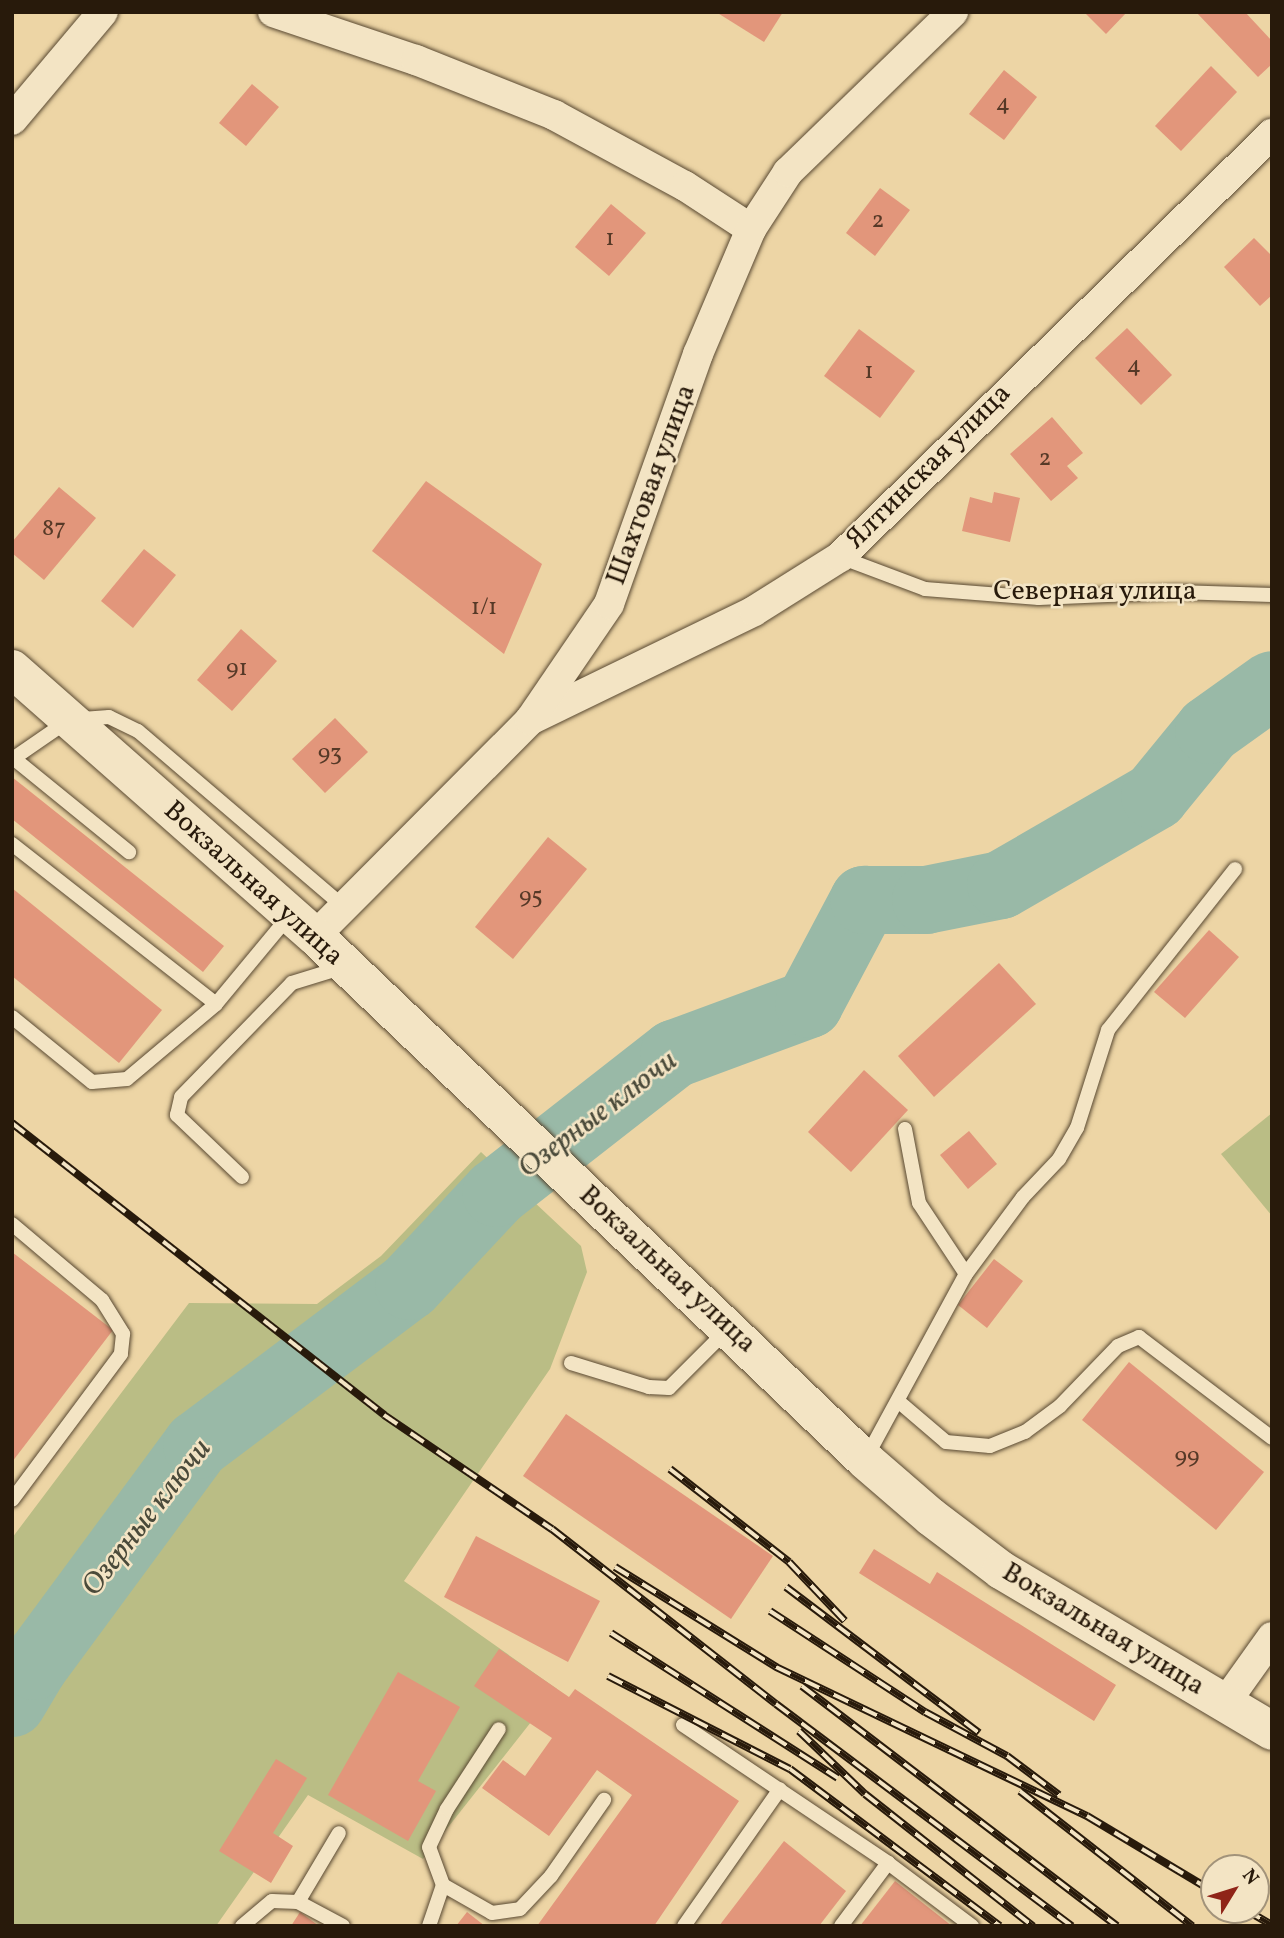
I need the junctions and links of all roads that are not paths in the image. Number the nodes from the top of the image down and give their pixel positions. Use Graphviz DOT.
graph roads {
  1 [pos="103,12"];
  2 [pos="273,12"];
  3 [pos="953,12"];
  4 [pos="12,120"];
  5 [pos="1272,134"];
  6 [pos="751,229"];
  7 [pos="840,557"];
  8 [pos="1272,595"];
  9 [pos="12,669"];
  10 [pos="69,720"];
  11 [pos="530,720"];
  12 [pos="13,758"];
  13 [pos="12,844"];
  14 [pos="129,852"];
  15 [pos="1235,869"];
  16 [pos="343,906"];
  17 [pos="302,926"];
  18 [pos="345,966"];
  19 [pos="216,1004"];
  20 [pos="12,1017"];
  21 [pos="905,1129"];
  22 [pos="242,1177"];
  23 [pos="12,1224"];
  24 [pos="966,1274"];
  25 [pos="729,1328"];
  26 [pos="571,1363"];
  27 [pos="898,1401"];
  28 [pos="1272,1438"];
  29 [pos="865,1460"];
  30 [pos="12,1500"];
  31 [pos="1272,1637"];
  32 [pos="1225,1703"];
  33 [pos="683,1725"];
  34 [pos="499,1730"];
  35 [pos="1272,1731"];
  36 [pos="780,1789"];
  37 [pos="604,1800"];
  38 [pos="338,1833"];
  39 [pos="888,1863"];
  40 [pos="443,1885"];
  41 [pos="298,1902"];
  42 [pos="242,1926"];
  43 [pos="343,1926"];
  44 [pos="429,1926"];
  45 [pos="684,1926"];
  46 [pos="841,1926"];
  47 [pos="972,1926"];
  1 -- 4 [label="street"];
  2 -- 6 [label="street"];
  3 -- 6 [label="street, Шахтовая улица"];
  5 -- 7 [label="street, Ялтинская улица"];
  6 -- 11 [label="street, Шахтовая улица"];
  7 -- 8 [label="lane, Северная улица"];
  7 -- 11 [label="street, Ялтинская улица"];
  9 -- 10 [label="main road, Вокзальная улица"];
  10 -- 12 [label="lane"];
  10 -- 16 [label="lane"];
  10 -- 17 [label="main road, Вокзальная улица"];
  11 -- 16 [label="street, Шахтовая улица"];
  12 -- 14 [label="lane"];
  13 -- 19 [label="lane"];
  15 -- 24 [label="lane"];
  16 -- 17 [label="street, Шахтовая улица"];
  17 -- 18 [label="main road, Вокзальная улица"];
  17 -- 19 [label="lane"];
  18 -- 22 [label="lane"];
  18 -- 25 [label="main road, Вокзальная улица"];
  19 -- 20 [label="lane"];
  21 -- 24 [label="lane"];
  23 -- 30 [label="lane"];
  24 -- 27 [label="lane"];
  25 -- 26 [label="lane"];
  25 -- 29 [label="main road, Вокзальная улица"];
  27 -- 28 [label="lane"];
  27 -- 29 [label="lane"];
  29 -- 32 [label="main road, Вокзальная улица"];
  31 -- 32 [label="street"];
  32 -- 35 [label="main road, Вокзальная улица"];
  33 -- 36 [label="lane"];
  34 -- 40 [label="lane"];
  36 -- 39 [label="lane"];
  36 -- 45 [label="lane"];
  37 -- 40 [label="lane"];
  38 -- 41 [label="lane"];
  39 -- 46 [label="lane"];
  39 -- 47 [label="lane"];
  40 -- 44 [label="lane"];
  41 -- 42 [label="lane"];
  41 -- 43 [label="lane"];
}
